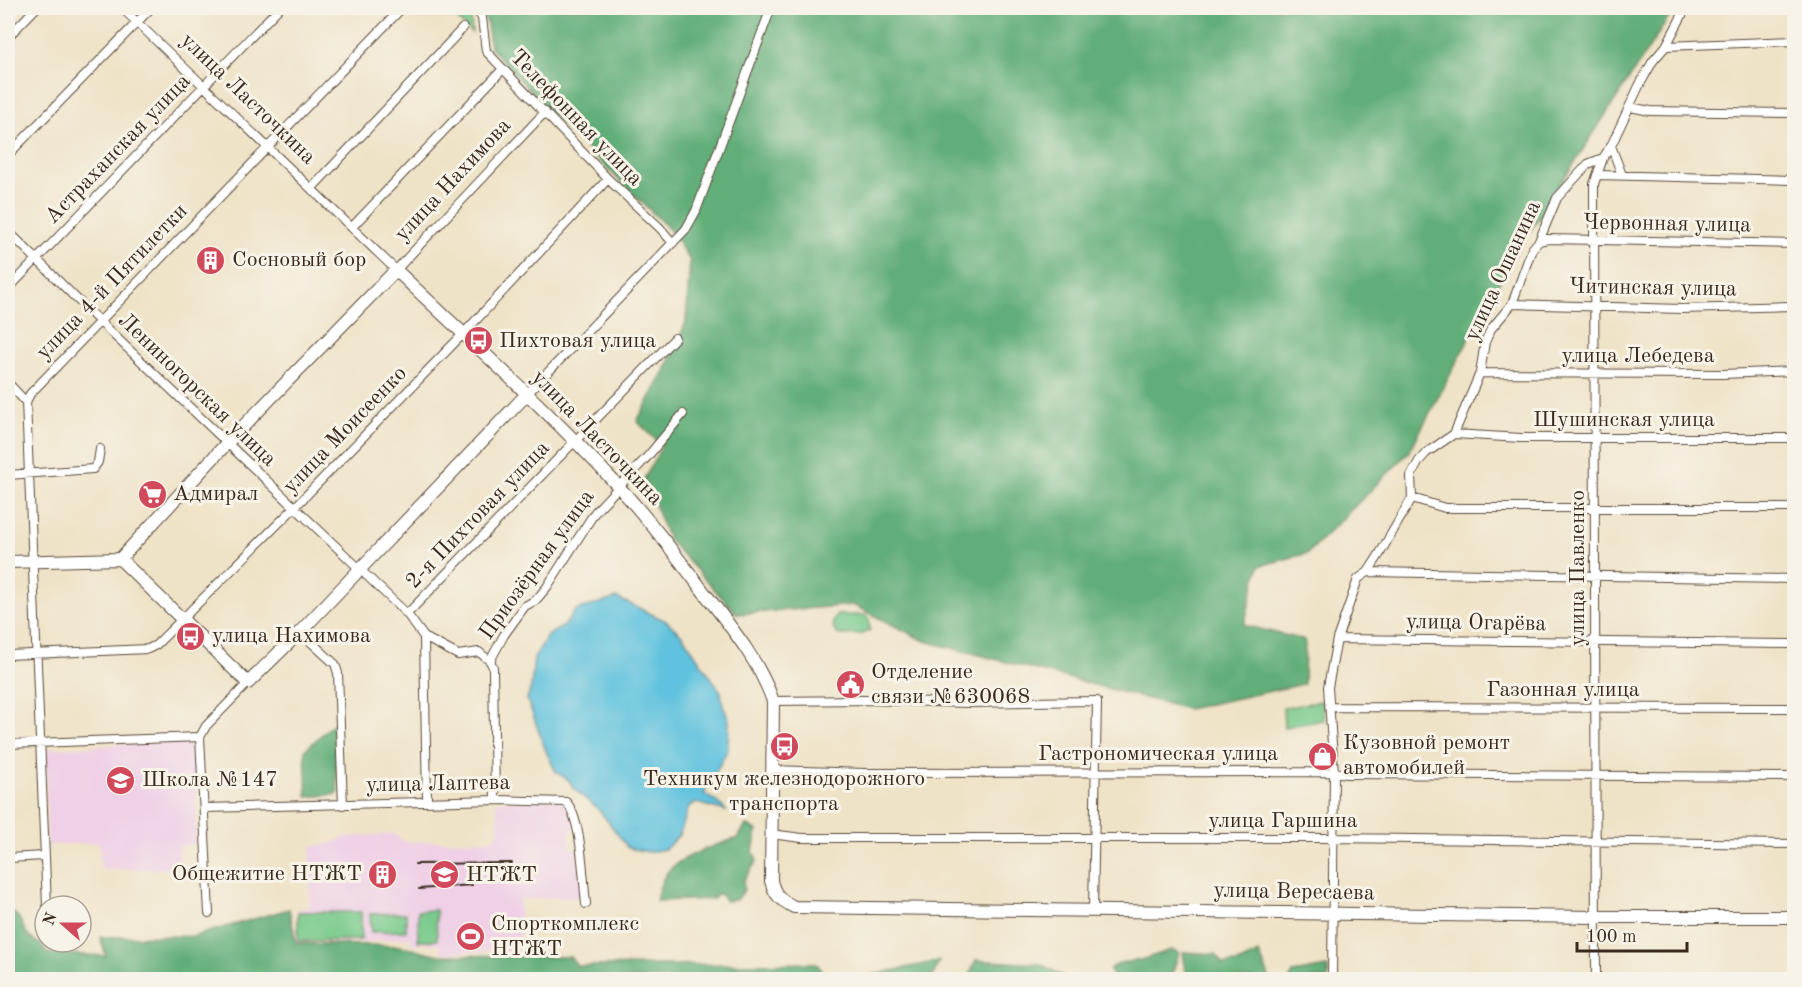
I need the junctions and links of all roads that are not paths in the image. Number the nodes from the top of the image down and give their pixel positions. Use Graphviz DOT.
graph roads {
  1 [pos="36,8"];
  2 [pos="122,8"];
  3 [pos="151,8"];
  4 [pos="279,8"];
  5 [pos="402,8"];
  6 [pos="475,8"];
  7 [pos="771,8"];
  8 [pos="1686,8"];
  9 [pos="137,22"];
  10 [pos="463,28"];
  11 [pos="8,37"];
  12 [pos="1794,41"];
  13 [pos="1666,46"];
  14 [pos="503,69"];
  15 [pos="204,85"];
  16 [pos="1630,107"];
  17 [pos="545,112"];
  18 [pos="1794,113"];
  19 [pos="1611,146"];
  20 [pos="268,147"];
  21 [pos="8,155"];
  22 [pos="1603,158"];
  23 [pos="1597,175"];
  24 [pos="1622,175"];
  25 [pos="608,179"];
  26 [pos="1794,180"];
  27 [pos="312,188"];
  28 [pos="352,227"];
  29 [pos="8,231"];
  30 [pos="1594,241"];
  31 [pos="1539,242"];
  32 [pos="673,243"];
  33 [pos="1794,244"];
  34 [pos="37,259"];
  35 [pos="396,270"];
  36 [pos="8,289"];
  37 [pos="1512,304"];
  38 [pos="1794,306"];
  39 [pos="1595,307"];
  40 [pos="99,321"];
  41 [pos="463,334"];
  42 [pos="675,338"];
  43 [pos="1794,371"];
  44 [pos="1480,373"];
  45 [pos="1595,373"];
  46 [pos="8,383"];
  47 [pos="527,394"];
  48 [pos="26,402"];
  49 [pos="683,414"];
  50 [pos="1454,434"];
  51 [pos="1596,438"];
  52 [pos="1794,438"];
  53 [pos="574,441"];
  54 [pos="227,443"];
  55 [pos="100,449"];
  56 [pos="28,474"];
  57 [pos="8,475"];
  58 [pos="618,486"];
  59 [pos="1412,498"];
  60 [pos="294,508"];
  61 [pos="1596,508"];
  62 [pos="1794,508"];
  63 [pos="120,559"];
  64 [pos="8,562"];
  65 [pos="31,562"];
  66 [pos="359,568"];
  67 [pos="1368,572"];
  68 [pos="1596,575"];
  69 [pos="1794,579"];
  70 [pos="407,614"];
  71 [pos="184,619"];
  72 [pos="300,632"];
  73 [pos="424,637"];
  74 [pos="1337,639"];
  75 [pos="1595,642"];
  76 [pos="1794,644"];
  77 [pos="36,654"];
  78 [pos="8,655"];
  79 [pos="490,661"];
  80 [pos="248,683"];
  81 [pos="773,701"];
  82 [pos="1331,707"];
  83 [pos="1596,708"];
  84 [pos="1794,708"];
  85 [pos="200,737"];
  86 [pos="41,743"];
  87 [pos="8,744"];
  88 [pos="773,770"];
  89 [pos="1097,772"];
  90 [pos="1334,772"];
  91 [pos="1596,775"];
  92 [pos="1794,777"];
  93 [pos="495,800"];
  94 [pos="427,802"];
  95 [pos="343,805"];
  96 [pos="205,808"];
  97 [pos="771,834"];
  98 [pos="1334,838"];
  99 [pos="1095,839"];
  100 [pos="1596,843"];
  101 [pos="1794,844"];
  102 [pos="44,856"];
  103 [pos="8,858"];
  104 [pos="46,894"];
  105 [pos="586,904"];
  106 [pos="794,907"];
  107 [pos="1093,910"];
  108 [pos="210,913"];
  109 [pos="1334,914"];
  110 [pos="1596,917"];
  111 [pos="1794,917"];
  112 [pos="1332,980"];
  113 [pos="1596,980"];
  1 -- 11 [label="street"];
  2 -- 9 [label="street, улица Ласточкина"];
  3 -- 9 [label="street"];
  4 -- 15 [label="street, Астраханская улица"];
  5 -- 20 [label="street, улица 4-й Пятилетки"];
  6 -- 14 [label="street, Телефонная улица"];
  7 -- 32 [label="street"];
  8 -- 13 [label="street, улица Ошанина"];
  9 -- 15 [label="street, улица Ласточкина"];
  9 -- 21 [label="street"];
  10 -- 27 [label="street"];
  12 -- 13 [label="street"];
  13 -- 16 [label="street, улица Ошанина"];
  14 -- 17 [label="street, Телефонная улица"];
  14 -- 28 [label="street"];
  15 -- 20 [label="street, улица Ласточкина"];
  15 -- 34 [label="street, Астраханская улица"];
  16 -- 18 [label="street"];
  16 -- 19 [label="street, улица Ошанина"];
  17 -- 25 [label="street, Телефонная улица"];
  17 -- 35 [label="street, улица Нахимова"];
  19 -- 22 [label="street, улица Ошанина"];
  19 -- 24 [label="street"];
  20 -- 27 [label="street, улица Ласточкина"];
  20 -- 40 [label="street, улица 4-й Пятилетки"];
  22 -- 23 [label="street, улица Павленко"];
  22 -- 31 [label="street, улица Ошанина"];
  23 -- 24 [label="street"];
  23 -- 30 [label="street, улица Павленко"];
  24 -- 26 [label="street"];
  25 -- 32 [label="street, Телефонная улица"];
  25 -- 41 [label="street, улица Моисеенко"];
  27 -- 28 [label="street, улица Ласточкина"];
  28 -- 35 [label="street, улица Ласточкина"];
  29 -- 34 [label="street, Лениногорская улица"];
  30 -- 31 [label="street, Червонная улица"];
  30 -- 33 [label="street, Червонная улица"];
  30 -- 39 [label="street, улица Павленко"];
  31 -- 37 [label="street, улица Ошанина"];
  32 -- 47 [label="street"];
  34 -- 36 [label="street, Астраханская улица"];
  34 -- 40 [label="street, Лениногорская улица"];
  35 -- 41 [label="street, улица Ласточкина"];
  35 -- 54 [label="street, улица Нахимова"];
  37 -- 39 [label="street, Читинская улица"];
  37 -- 44 [label="street, улица Ошанина"];
  38 -- 39 [label="street, Читинская улица"];
  39 -- 45 [label="street, улица Павленко"];
  40 -- 48 [label="street, улица 4-й Пятилетки"];
  40 -- 54 [label="street, Лениногорская улица"];
  41 -- 47 [label="street, улица Ласточкина"];
  41 -- 60 [label="street, улица Моисеенко"];
  42 -- 53 [label="street, 2-я Пихтовая улица"];
  43 -- 45 [label="street, улица Лебедева"];
  44 -- 45 [label="street, улица Лебедева"];
  44 -- 50 [label="street, улица Ошанина"];
  45 -- 51 [label="street, улица Павленко"];
  46 -- 48 [label="street"];
  47 -- 53 [label="street, улица Ласточкина"];
  47 -- 66 [label="street"];
  48 -- 56 [label="street"];
  49 -- 58 [label="street, Приозёрная улица"];
  50 -- 51 [label="street, Шушинская улица"];
  50 -- 59 [label="street"];
  51 -- 52 [label="street, Шушинская улица"];
  51 -- 61 [label="street, улица Павленко"];
  53 -- 58 [label="street, улица Ласточкина"];
  53 -- 70 [label="street, 2-я Пихтовая улица"];
  54 -- 60 [label="street, Лениногорская улица"];
  54 -- 63 [label="street, улица Нахимова"];
  55 -- 56 [label="street"];
  56 -- 57 [label="street"];
  56 -- 65 [label="street"];
  58 -- 79 [label="street, Приозёрная улица"];
  58 -- 81 [label="street, улица Ласточкина"];
  59 -- 61 [label="street"];
  59 -- 67 [label="street"];
  60 -- 66 [label="street, Лениногорская улица"];
  60 -- 71 [label="street, улица Моисеенко"];
  61 -- 62 [label="street"];
  61 -- 68 [label="street, улица Павленко"];
  63 -- 65 [label="street"];
  63 -- 71 [label="street"];
  64 -- 65 [label="street"];
  65 -- 77 [label="street"];
  66 -- 70 [label="street, Лениногорская улица"];
  66 -- 72 [label="street"];
  67 -- 68 [label="street"];
  67 -- 74 [label="street"];
  68 -- 69 [label="street"];
  68 -- 75 [label="street, улица Павленко"];
  70 -- 73 [label="street, Лениногорская улица"];
  71 -- 77 [label="street, улица Моисеенко"];
  71 -- 80 [label="street"];
  72 -- 80 [label="street"];
  72 -- 95 [label="street"];
  73 -- 79 [label="street"];
  73 -- 94 [label="street"];
  74 -- 75 [label="street, улица Огарёва"];
  74 -- 82 [label="street"];
  75 -- 76 [label="street, улица Огарёва"];
  75 -- 83 [label="street, улица Павленко"];
  77 -- 78 [label="street, улица Моисеенко"];
  77 -- 86 [label="street"];
  79 -- 93 [label="street, Приозёрная улица"];
  80 -- 85 [label="street"];
  81 -- 88 [label="street, улица Ласточкина"];
  81 -- 89 [label="street"];
  82 -- 83 [label="street, Газонная улица"];
  82 -- 90 [label="street"];
  83 -- 84 [label="street, Газонная улица"];
  83 -- 91 [label="street, улица Павленко"];
  85 -- 86 [label="street"];
  85 -- 96 [label="street"];
  86 -- 87 [label="street"];
  86 -- 102 [label="street"];
  88 -- 89 [label="street, Гастрономическая улица"];
  88 -- 97 [label="street, улица Ласточкина"];
  89 -- 90 [label="street, Гастрономическая улица"];
  89 -- 99 [label="street"];
  90 -- 91 [label="street, Гастрономическая улица"];
  90 -- 98 [label="street"];
  91 -- 92 [label="street, Гастрономическая улица"];
  91 -- 100 [label="street, улица Павленко"];
  93 -- 94 [label="street, улица Лаптева"];
  93 -- 105 [label="street, улица Лаптева"];
  94 -- 95 [label="street, улица Лаптева"];
  95 -- 96 [label="street, улица Лаптева"];
  96 -- 108 [label="street"];
  97 -- 99 [label="street, улица Гаршина"];
  97 -- 106 [label="street, улица Ласточкина"];
  98 -- 99 [label="street, улица Гаршина"];
  98 -- 100 [label="street, улица Гаршина"];
  98 -- 109 [label="street"];
  99 -- 107 [label="street"];
  100 -- 101 [label="street, улица Гаршина"];
  100 -- 110 [label="street, улица Павленко"];
  102 -- 103 [label="street"];
  102 -- 104 [label="street"];
  106 -- 107 [label="street, улица Вересаева"];
  107 -- 109 [label="street, улица Вересаева"];
  109 -- 110 [label="street, улица Вересаева"];
  109 -- 112 [label="street"];
  110 -- 111 [label="street, улица Вересаева"];
  110 -- 113 [label="street, улица Павленко"];
}
